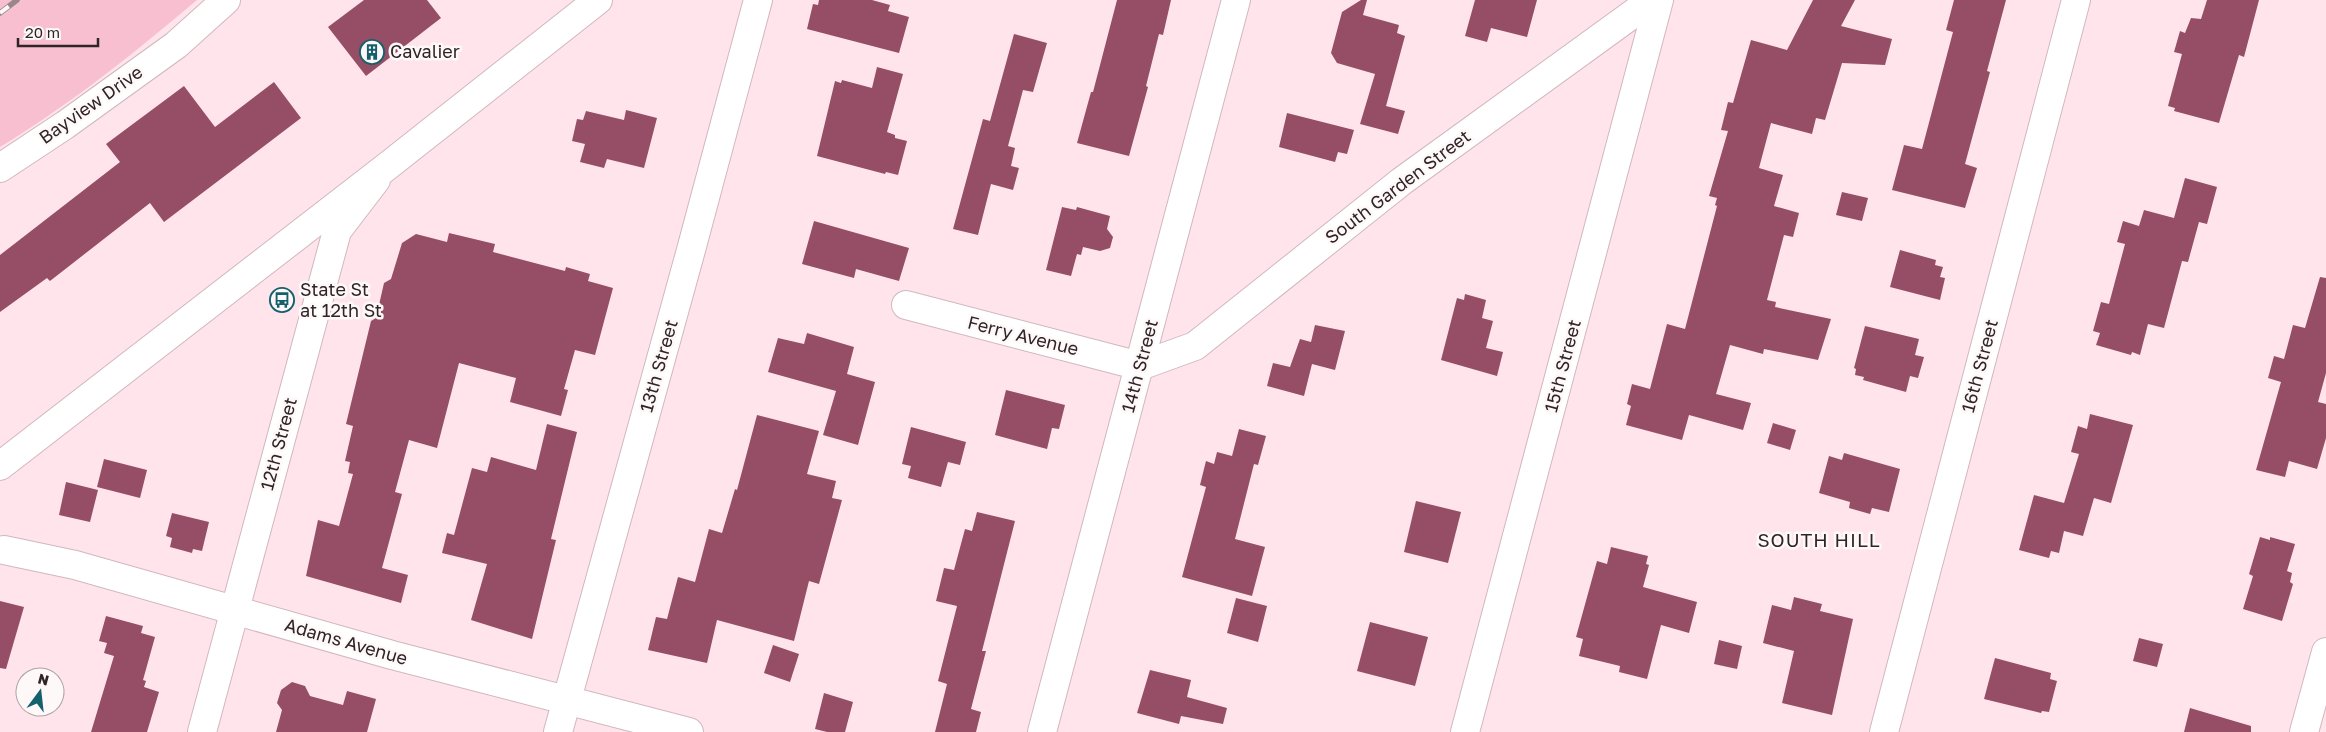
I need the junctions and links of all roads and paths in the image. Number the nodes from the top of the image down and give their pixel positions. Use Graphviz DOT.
graph roads {
  1 [pos="226,0"];
  2 [pos="598,0"];
  3 [pos="758,0"];
  4 [pos="1236,0"];
  5 [pos="1652,0"];
  6 [pos="1659,0"];
  7 [pos="2076,0"];
  8 [pos="0,168"];
  9 [pos="385,168"];
  10 [pos="906,306"];
  11 [pos="1140,366"];
  12 [pos="0,466"];
  13 [pos="4,550"];
  14 [pos="234,611"];
  15 [pos="2326,652"];
  16 [pos="567,699"];
  17 [pos="202,732"];
  18 [pos="558,732"];
  19 [pos="688,732"];
  20 [pos="1042,732"];
  21 [pos="1465,732"];
  22 [pos="1884,732"];
  23 [pos="2304,732"];
  1 -- 8 [label="street, Bayview Drive"];
  2 -- 9 [label="street"];
  3 -- 16 [label="street, 13th Street"];
  4 -- 11 [label="street, 14th Street"];
  5 -- 11 [label="street, South Garden Street"];
  6 -- 21 [label="street, 15th Street"];
  7 -- 22 [label="street, 16th Street"];
  9 -- 12 [label="street"];
  9 -- 14 [label="street, 12th Street"];
  10 -- 11 [label="street, Ferry Avenue"];
  11 -- 20 [label="street, 14th Street"];
  13 -- 14 [label="street, Adams Avenue"];
  14 -- 16 [label="street, Adams Avenue"];
  14 -- 17 [label="street, 12th Street"];
  15 -- 23 [label="street"];
  16 -- 18 [label="street, 13th Street"];
  16 -- 19 [label="street, Adams Avenue"];
}
